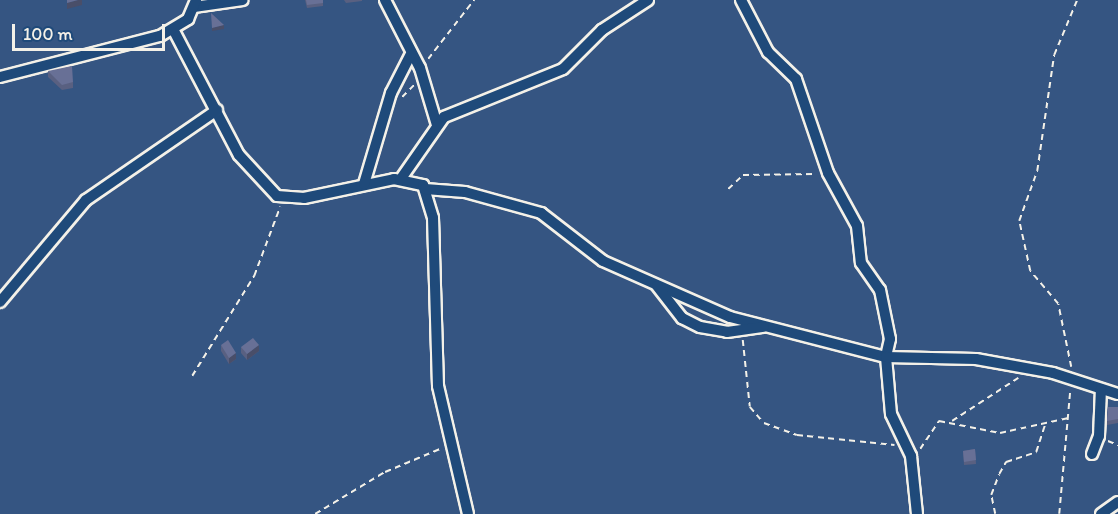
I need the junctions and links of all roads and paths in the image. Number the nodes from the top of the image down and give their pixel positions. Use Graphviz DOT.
graph roads {
  1 [pos="243,0"];
  2 [pos="385,0"];
  3 [pos="474,0"];
  4 [pos="648,0"];
  5 [pos="741,0"];
  6 [pos="1077,0"];
  7 [pos="195,4"];
  8 [pos="173,29"];
  9 [pos="411,54"];
  10 [pos="420,69"];
  11 [pos="0,77"];
  12 [pos="424,81"];
  13 [pos="398,100"];
  14 [pos="217,110"];
  15 [pos="437,125"];
  16 [pos="828,173"];
  17 [pos="400,180"];
  18 [pos="364,184"];
  19 [pos="425,189"];
  20 [pos="728,189"];
  21 [pos="283,198"];
  22 [pos="657,286"];
  23 [pos="0,302"];
  24 [pos="765,327"];
  25 [pos="742,332"];
  26 [pos="886,357"];
  27 [pos="1030,369"];
  28 [pos="192,376"];
  29 [pos="1074,379"];
  30 [pos="1101,389"];
  31 [pos="1118,394"];
  32 [pos="1068,418"];
  33 [pos="951,422"];
  34 [pos="1045,424"];
  35 [pos="449,446"];
  36 [pos="909,451"];
  37 [pos="1092,454"];
  38 [pos="1118,502"];
  39 [pos="315,514"];
  40 [pos="468,514"];
  41 [pos="917,514"];
  42 [pos="995,514"];
  43 [pos="1059,514"];
  44 [pos="1101,514"];
  1 -- 7 [label="street"];
  2 -- 9 [label="street"];
  3 -- 10 [label="path"];
  4 -- 15 [label="street"];
  5 -- 16 [label="street"];
  6 -- 29 [label="path"];
  7 -- 8 [label="street"];
  8 -- 11 [label="street"];
  8 -- 14 [label="street"];
  9 -- 10 [label="street"];
  9 -- 18 [label="street"];
  10 -- 12 [label="street"];
  12 -- 13 [label="path"];
  12 -- 15 [label="street"];
  14 -- 21 [label="street"];
  14 -- 23 [label="street"];
  15 -- 17 [label="street"];
  16 -- 20 [label="path"];
  16 -- 26 [label="street"];
  17 -- 18 [label="street"];
  17 -- 19 [label="street"];
  18 -- 21 [label="street"];
  19 -- 22 [label="street"];
  19 -- 35 [label="street"];
  21 -- 28 [label="path"];
  22 -- 24 [label="street"];
  22 -- 25 [label="street"];
  24 -- 25 [label="street"];
  24 -- 26 [label="street"];
  25 -- 36 [label="path"];
  26 -- 27 [label="street"];
  26 -- 36 [label="street"];
  27 -- 29 [label="street"];
  27 -- 33 [label="path"];
  29 -- 30 [label="street"];
  29 -- 32 [label="path"];
  30 -- 31 [label="street"];
  30 -- 37 [label="street"];
  32 -- 34 [label="path"];
  32 -- 43 [label="path"];
  33 -- 34 [label="path"];
  33 -- 36 [label="path"];
  34 -- 42 [label="path"];
  35 -- 39 [label="path"];
  35 -- 40 [label="street"];
  36 -- 41 [label="street"];
  38 -- 44 [label="street"];
}
